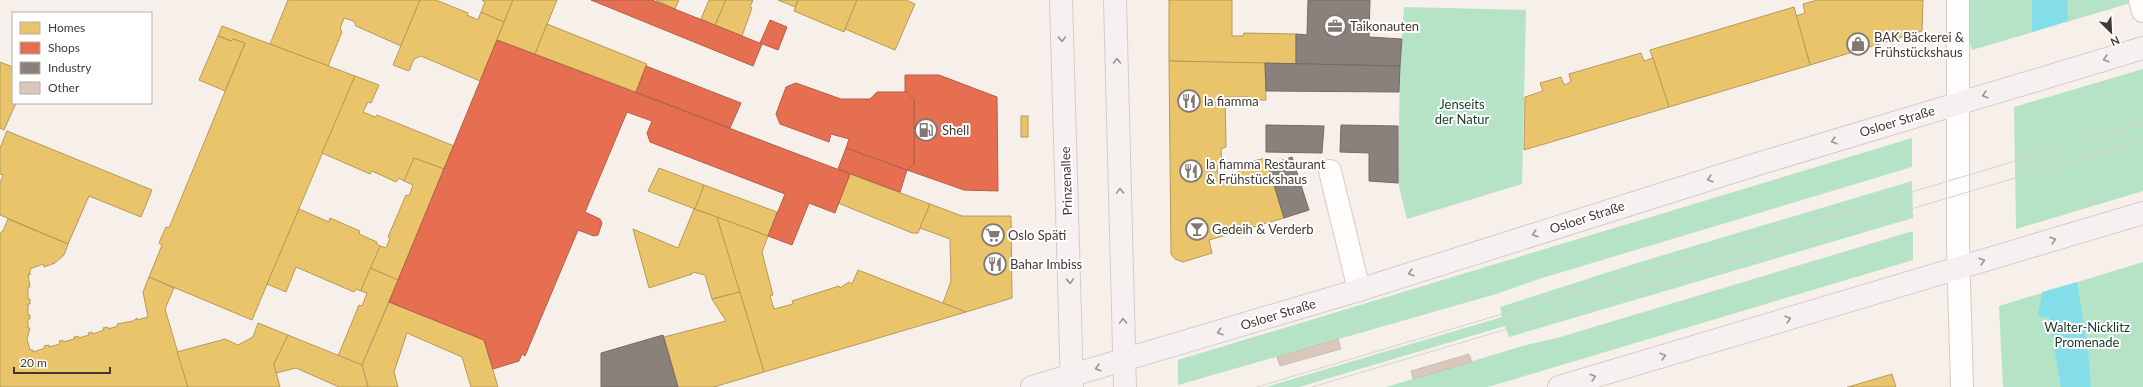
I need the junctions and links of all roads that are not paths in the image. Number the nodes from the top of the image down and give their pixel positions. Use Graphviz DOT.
graph roads {
  1 [pos="1061,0"];
  2 [pos="1958,0"];
  3 [pos="2140,0"];
  4 [pos="1114,2"];
  5 [pos="2143,11"];
  6 [pos="2143,48"];
  7 [pos="1957,103"];
  8 [pos="1330,171"];
  9 [pos="2143,213"];
  10 [pos="1959,268"];
  11 [pos="1359,290"];
  12 [pos="1125,360"];
  13 [pos="1072,381"];
  14 [pos="1032,387"];
  15 [pos="1125,387"];
  16 [pos="1559,387"];
  17 [pos="1962,387"];
  1 -- 13 [label="main road, Prinzenallee, one-way"];
  2 -- 7 [label="street"];
  3 -- 5 [label="street"];
  12 -- 4 [label="main road, one-way"];
  6 -- 7 [label="main road, Osloer Straße, one-way"];
  7 -- 10 [label="street"];
  7 -- 11 [label="main road, Osloer Straße, one-way"];
  8 -- 11 [label="street"];
  10 -- 9 [label="main road, one-way"];
  16 -- 10 [label="main road, one-way"];
  10 -- 17 [label="street"];
  11 -- 12 [label="main road, Osloer Straße, one-way"];
  12 -- 13 [label="main road, Osloer Straße, one-way"];
  12 -- 15 [label="main road"];
  13 -- 14 [label="main road, Osloer Straße"];
}
